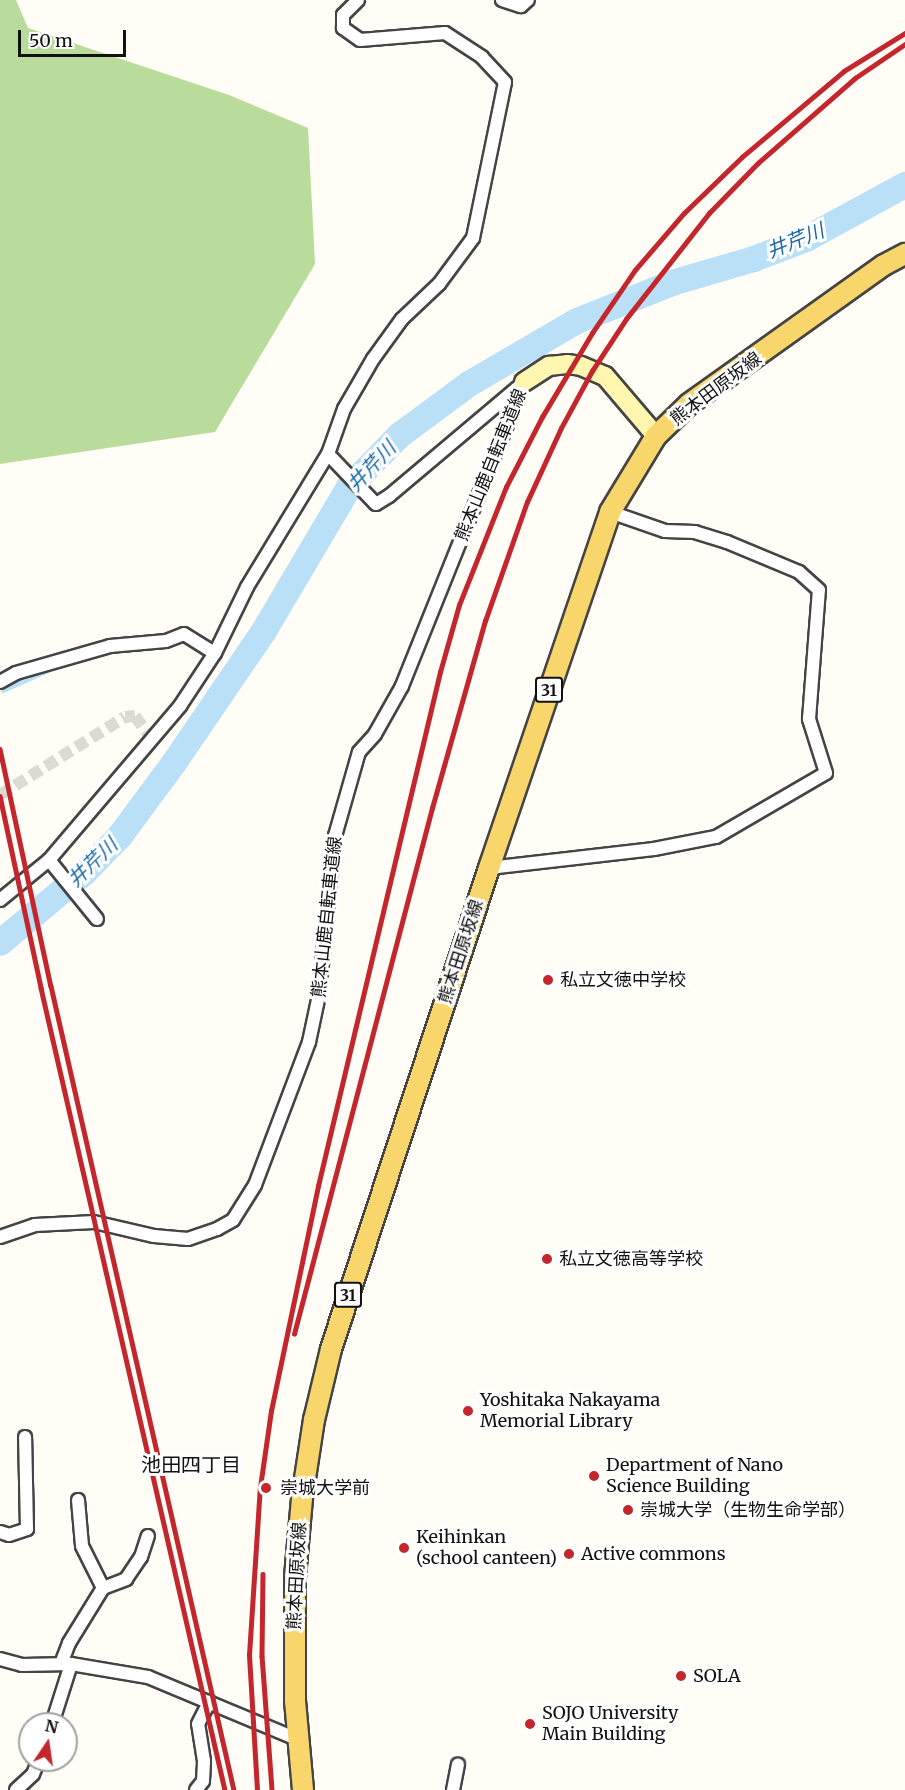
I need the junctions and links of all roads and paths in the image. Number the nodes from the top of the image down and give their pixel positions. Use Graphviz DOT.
graph roads {
  1 [pos="358,0"];
  2 [pos="502,0"];
  3 [pos="528,0"];
  4 [pos="905,254"];
  5 [pos="525,382"];
  6 [pos="656,436"];
  7 [pos="328,454"];
  8 [pos="610,512"];
  9 [pos="214,653"];
  10 [pos="0,682"];
  11 [pos="49,860"];
  12 [pos="489,868"];
  13 [pos="0,900"];
  14 [pos="97,919"];
  15 [pos="0,1237"];
  16 [pos="25,1437"];
  17 [pos="78,1500"];
  18 [pos="0,1532"];
  19 [pos="148,1536"];
  20 [pos="103,1588"];
  21 [pos="0,1659"];
  22 [pos="66,1664"];
  23 [pos="209,1702"];
  24 [pos="55,1712"];
  25 [pos="297,1739"];
  26 [pos="458,1764"];
  27 [pos="34,1772"];
  28 [pos="16,1790"];
  29 [pos="196,1790"];
  30 [pos="303,1790"];
  31 [pos="453,1790"];
  1 -- 7 [label="street"];
  2 -- 3 [label="street"];
  4 -- 6 [label="main road, 熊本田原坂線 / 31"];
  5 -- 6 [label="main road, 熊本山鹿自転車道線"];
  5 -- 7 [label="street"];
  5 -- 15 [label="street, 熊本山鹿自転車道線"];
  6 -- 8 [label="main road, 熊本田原坂線 / 31"];
  7 -- 9 [label="street"];
  8 -- 12 [label="main road, 熊本田原坂線 / 31"];
  8 -- 12 [label="street"];
  9 -- 10 [label="street"];
  9 -- 11 [label="street"];
  11 -- 13 [label="street"];
  11 -- 14 [label="street"];
  12 -- 25 [label="main road, 熊本田原坂線 / 31"];
  16 -- 18 [label="street"];
  17 -- 20 [label="street"];
  19 -- 20 [label="street"];
  20 -- 22 [label="street"];
  21 -- 22 [label="street"];
  22 -- 23 [label="street"];
  22 -- 24 [label="street"];
  23 -- 25 [label="street"];
  23 -- 29 [label="street"];
  25 -- 30 [label="main road, 熊本田原坂線 / 31"];
  26 -- 31 [label="street"];
  27 -- 28 [label="street"];
}
